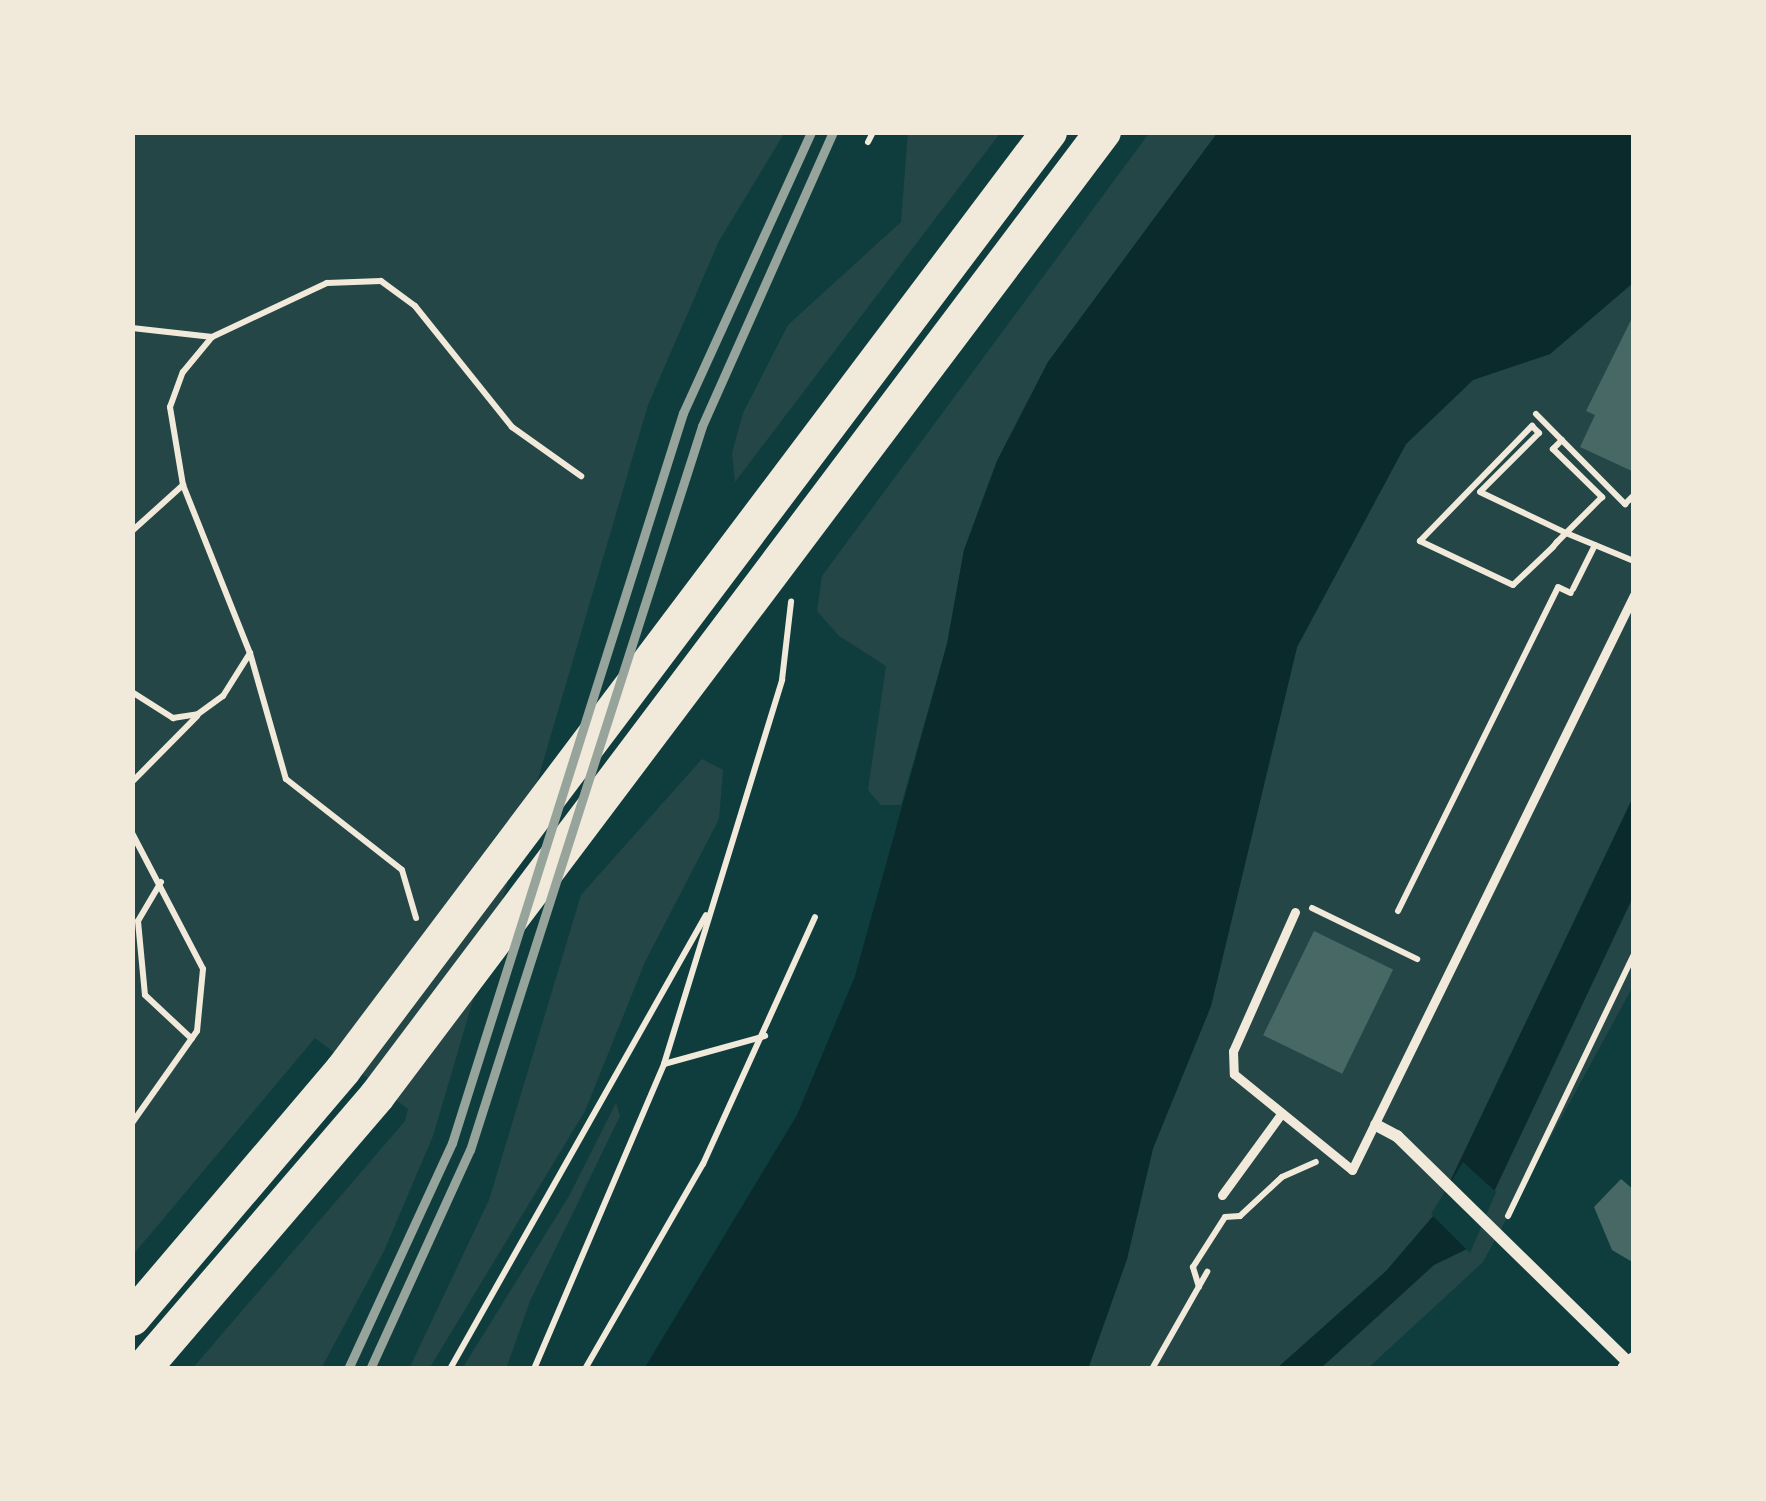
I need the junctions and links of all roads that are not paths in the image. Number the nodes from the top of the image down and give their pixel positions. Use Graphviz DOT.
graph roads {
  1 [pos="1049,132"];
  2 [pos="1103,132"];
  3 [pos="1634,596"];
  4 [pos="1295,912"];
  5 [pos="1281,1114"];
  6 [pos="1376,1125"];
  7 [pos="1222,1195"];
  8 [pos="132,1318"];
  9 [pos="1630,1365"];
  10 [pos="143,1369"];
  1 -- 8 [label="highway"];
  2 -- 10 [label="highway"];
  3 -- 6 [label="lane"];
  4 -- 5 [label="lane"];
  5 -- 6 [label="lane"];
  5 -- 7 [label="lane"];
  6 -- 9 [label="street"];
}
